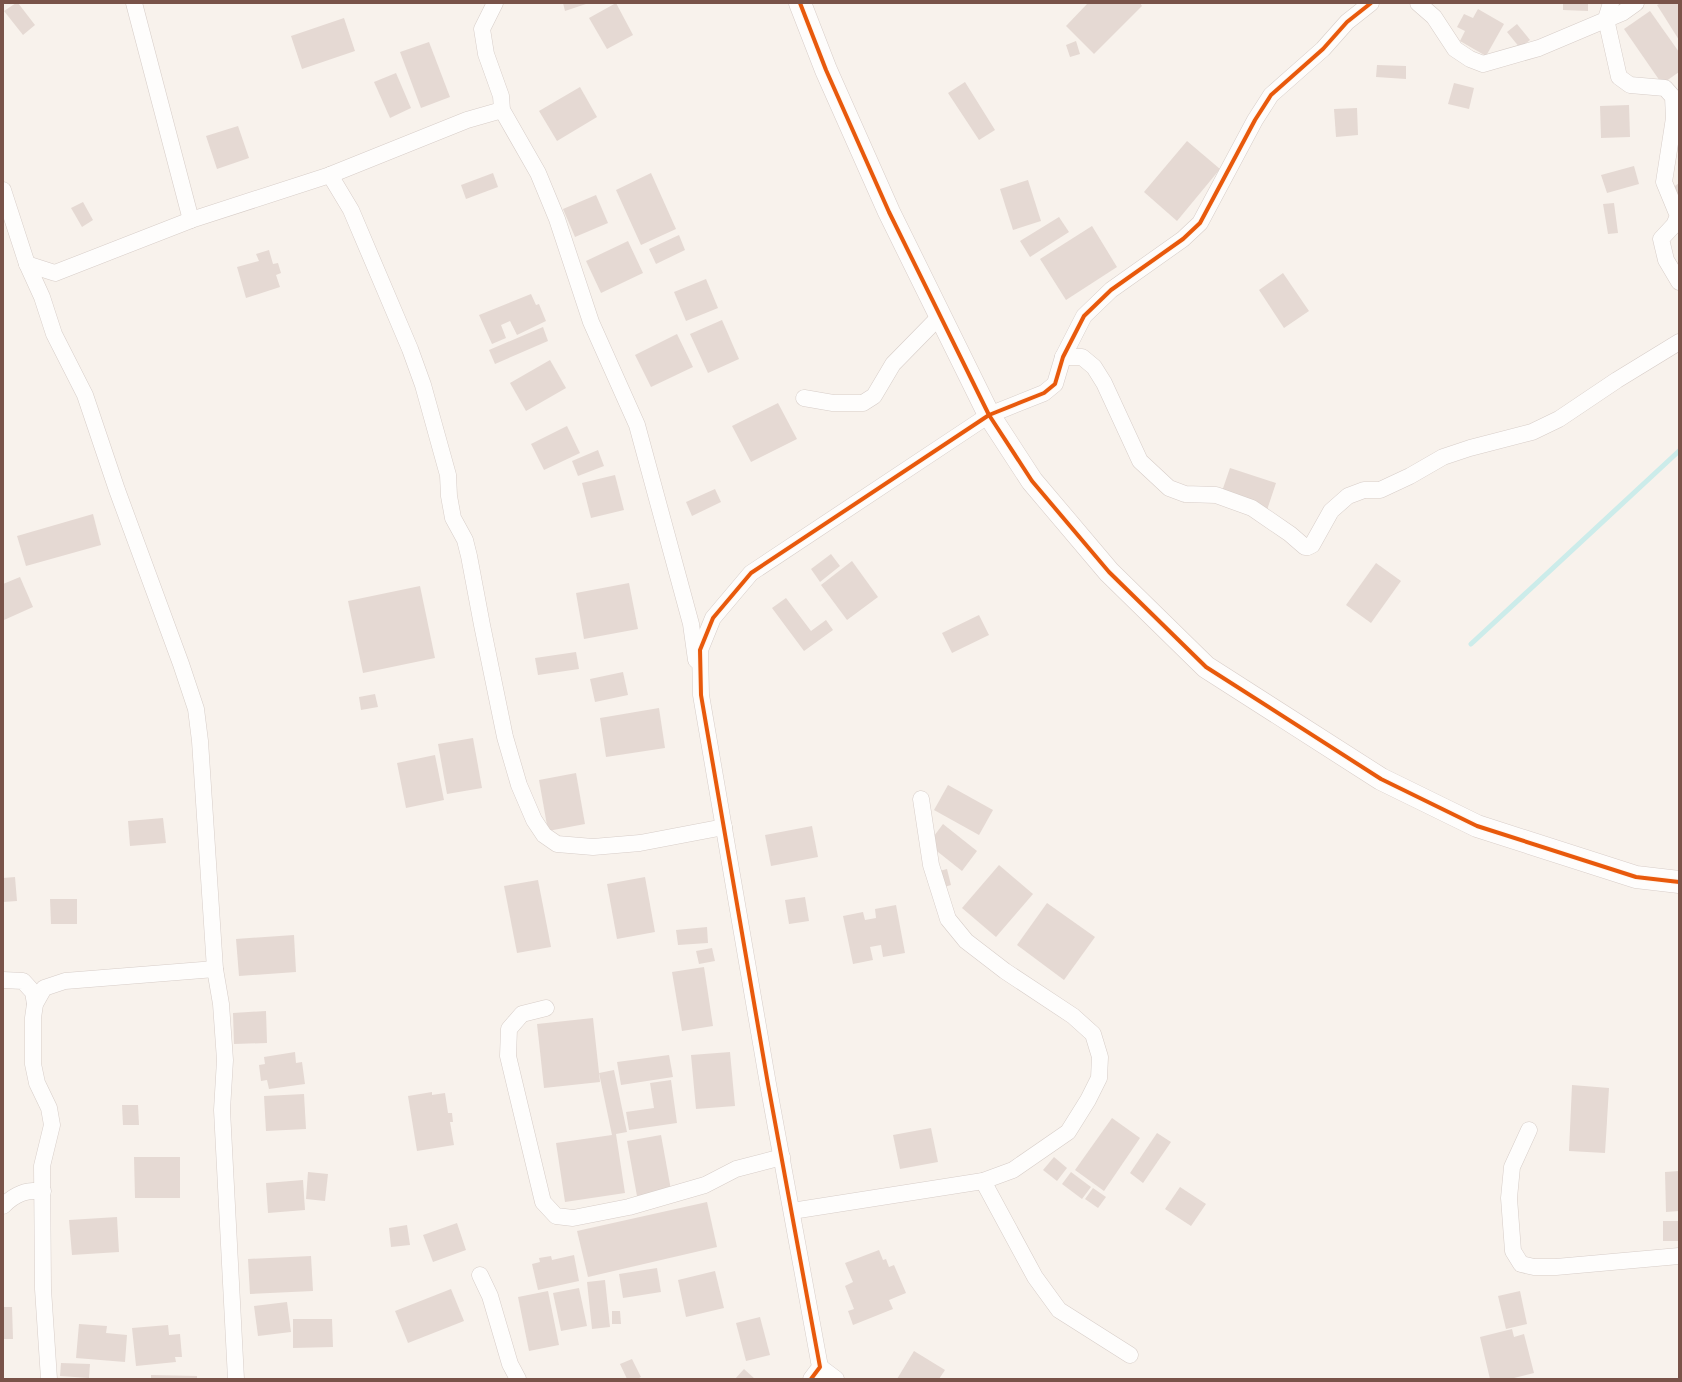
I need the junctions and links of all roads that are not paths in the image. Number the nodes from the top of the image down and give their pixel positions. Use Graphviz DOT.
graph roads {
  1 [pos="134,3"];
  2 [pos="495,3"];
  3 [pos="800,3"];
  4 [pos="1371,3"];
  5 [pos="1418,3"];
  6 [pos="1611,3"];
  7 [pos="1636,3"];
  8 [pos="1606,19"];
  9 [pos="1676,95"];
  10 [pos="502,110"];
  11 [pos="1674,145"];
  12 [pos="330,174"];
  13 [pos="3,190"];
  14 [pos="191,220"];
  15 [pos="28,264"];
  16 [pos="55,272"];
  17 [pos="1679,282"];
  18 [pos="42,297"];
  19 [pos="940,316"];
  20 [pos="1679,342"];
  21 [pos="1063,357"];
  22 [pos="804,398"];
  23 [pos="989,416"];
  24 [pos="701,695"];
  25 [pos="920,799"];
  26 [pos="724,826"];
  27 [pos="1679,882"];
  28 [pos="215,969"];
  29 [pos="3,980"];
  30 [pos="35,1004"];
  31 [pos="546,1008"];
  32 [pos="1530,1130"];
  33 [pos="782,1157"];
  34 [pos="983,1181"];
  35 [pos="42,1191"];
  36 [pos="3,1206"];
  37 [pos="792,1211"];
  38 [pos="1679,1256"];
  39 [pos="480,1275"];
  40 [pos="1130,1355"];
  41 [pos="815,1373"];
  42 [pos="49,1379"];
  43 [pos="236,1379"];
  44 [pos="518,1379"];
  45 [pos="836,1379"];
  1 -- 14 [label="street"];
  2 -- 10 [label="street"];
  3 -- 19 [label="street"];
  4 -- 21 [label="street"];
  5 -- 8 [label="street"];
  6 -- 8 [label="street"];
  7 -- 8 [label="street"];
  8 -- 9 [label="street"];
  9 -- 11 [label="street"];
  10 -- 12 [label="street"];
  10 -- 24 [label="street"];
  11 -- 17 [label="street"];
  12 -- 14 [label="street"];
  12 -- 26 [label="street"];
  13 -- 15 [label="street"];
  14 -- 16 [label="street"];
  15 -- 16 [label="street"];
  15 -- 18 [label="street"];
  16 -- 18 [label="street"];
  18 -- 28 [label="street"];
  19 -- 22 [label="street"];
  19 -- 23 [label="street"];
  20 -- 21 [label="street"];
  21 -- 23 [label="street"];
  23 -- 24 [label="street"];
  23 -- 27 [label="street"];
  24 -- 26 [label="street"];
  25 -- 34 [label="street"];
  26 -- 33 [label="street"];
  28 -- 30 [label="street"];
  28 -- 43 [label="street"];
  29 -- 30 [label="street"];
  30 -- 35 [label="street"];
  31 -- 33 [label="street"];
  32 -- 38 [label="street"];
  33 -- 37 [label="street"];
  34 -- 37 [label="street"];
  34 -- 40 [label="street"];
  35 -- 36 [label="street"];
  35 -- 42 [label="street"];
  37 -- 41 [label="street"];
  39 -- 44 [label="street"];
  41 -- 45 [label="street"];
}
